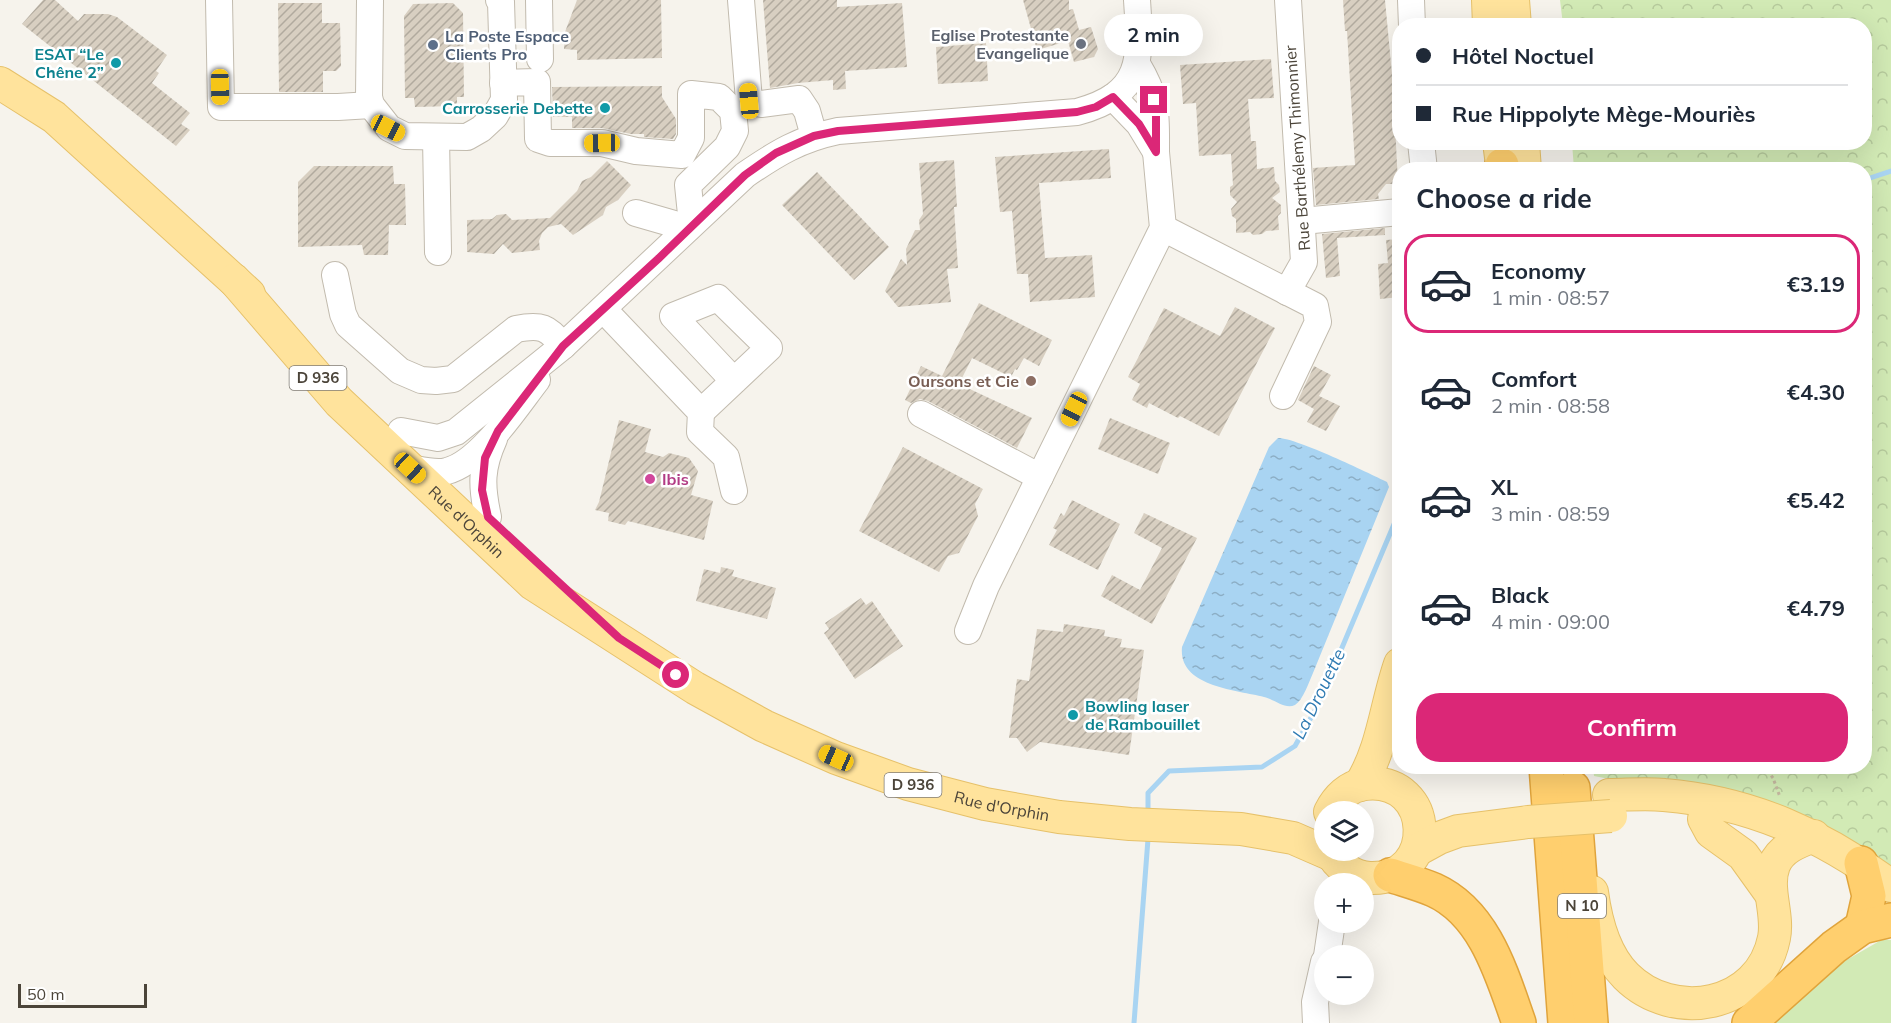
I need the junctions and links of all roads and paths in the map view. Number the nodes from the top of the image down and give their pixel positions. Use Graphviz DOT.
graph roads {
  1 [pos="219,0"];
  2 [pos="370,0"];
  3 [pos="499,0"];
  4 [pos="539,0"];
  5 [pos="741,0"];
  6 [pos="1137,0"];
  7 [pos="1288,0"];
  8 [pos="1411,0"];
  9 [pos="1488,0"];
  10 [pos="1513,0"];
  11 [pos="1412,18"];
  12 [pos="1489,18"];
  13 [pos="1514,18"];
  14 [pos="540,59"];
  15 [pos="1137,64"];
  16 [pos="0,83"];
  17 [pos="503,83"];
  18 [pos="1113,97"];
  19 [pos="0,101"];
  20 [pos="371,105"];
  21 [pos="814,136"];
  22 [pos="436,137"];
  23 [pos="92,152"];
  24 [pos="1156,152"];
  25 [pos="636,213"];
  26 [pos="1392,213"];
  27 [pos="1302,220"];
  28 [pos="690,226"];
  29 [pos="1163,228"];
  30 [pos="438,252"];
  31 [pos="335,275"];
  32 [pos="234,280"];
  33 [pos="1287,292"];
  34 [pos="603,309"];
  35 [pos="563,346"];
  36 [pos="734,381"];
  37 [pos="1283,396"];
  38 [pos="701,412"];
  39 [pos="921,414"];
  40 [pos="401,431"];
  41 [pos="498,431"];
  42 [pos="410,468"];
  43 [pos="445,472"];
  44 [pos="1040,477"];
  45 [pos="734,491"];
  46 [pos="488,517"];
  47 [pos="968,631"];
  48 [pos="619,638"];
  49 [pos="1392,694"];
  50 [pos="1547,774"];
  51 [pos="1572,778"];
  52 [pos="1360,785"];
  53 [pos="1338,801"];
  54 [pos="1610,805"];
  55 [pos="1416,809"];
  56 [pos="1528,812"];
  57 [pos="1314,815"];
  58 [pos="1704,819"];
  59 [pos="1241,829"];
  60 [pos="1803,841"];
  61 [pos="1417,850"];
  62 [pos="1335,863"];
  63 [pos="1377,884"];
  64 [pos="1878,887"];
  65 [pos="1771,894"];
  66 [pos="1877,923"];
  67 [pos="1315,1005"];
  68 [pos="1316,1023"];
  69 [pos="1519,1023"];
  70 [pos="1564,1023"];
  71 [pos="1591,1023"];
  72 [pos="1749,1023"];
  1 -- 20 [label="street"];
  2 -- 20 [label="street"];
  3 -- 17 [label="street"];
  4 -- 14 [label="street"];
  5 -- 21 [label="street"];
  6 -- 15 [label="street"];
  7 -- 27 [label="street, Rue Barthélemy Thimonnier"];
  8 -- 11 [label="street"];
  9 -- 12 [label="main road"];
  10 -- 13 [label="main road"];
  15 -- 18 [label="street"];
  15 -- 24 [label="street"];
  16 -- 23 [label="main road, Rue d'Orphin / D 936"];
  17 -- 22 [label="street"];
  17 -- 28 [label="street"];
  18 -- 21 [label="street"];
  18 -- 24 [label="street"];
  19 -- 23 [label="main road, Rue d'Orphin / D 936"];
  20 -- 22 [label="street"];
  21 -- 28 [label="street"];
  22 -- 30 [label="street"];
  23 -- 32 [label="main road, Rue d'Orphin / D 936"];
  24 -- 29 [label="street"];
  25 -- 28 [label="street"];
  26 -- 27 [label="street"];
  27 -- 33 [label="street, Rue Barthélemy Thimonnier"];
  28 -- 34 [label="street"];
  29 -- 33 [label="street"];
  29 -- 44 [label="street"];
  31 -- 35 [label="street"];
  32 -- 40 [label="main road, Rue d'Orphin / D 936"];
  32 -- 42 [label="main road, Rue d'Orphin / D 936"];
  33 -- 37 [label="street"];
  34 -- 35 [label="street"];
  34 -- 38 [label="street"];
  35 -- 40 [label="street"];
  35 -- 41 [label="street"];
  36 -- 38 [label="street"];
  38 -- 45 [label="street"];
  39 -- 44 [label="street"];
  40 -- 43 [label="main road, Rue d'Orphin / D 936"];
  41 -- 43 [label="street"];
  41 -- 46 [label="street"];
  42 -- 43 [label="street"];
  42 -- 48 [label="main road, Rue d'Orphin / D 936"];
  43 -- 46 [label="main road, Rue d'Orphin / D 936"];
  44 -- 47 [label="street"];
  46 -- 48 [label="main road, Rue d'Orphin / D 936"];
  48 -- 59 [label="main road, Rue d'Orphin / D 936"];
  49 -- 52 [label="main road"];
  50 -- 70 [label="highway, N 10"];
  51 -- 65 [label="main road"];
  51 -- 71 [label="highway, N 10"];
  52 -- 53 [label="main road, Rue d'Orphin"];
  52 -- 55 [label="main road"];
  54 -- 56 [label="main road"];
  54 -- 58 [label="main road"];
  54 -- 60 [label="main road"];
  55 -- 56 [label="main road"];
  55 -- 61 [label="main road"];
  56 -- 61 [label="main road"];
  57 -- 59 [label="main road, Rue d'Orphin / D 936"];
  58 -- 60 [label="main road"];
  58 -- 65 [label="main road"];
  59 -- 62 [label="main road, Rue d'Orphin / D 936"];
  60 -- 64 [label="main road"];
  60 -- 65 [label="main road"];
  61 -- 63 [label="main road"];
  62 -- 63 [label="main road, Rue d'Orphin"];
  63 -- 69 [label="highway"];
  64 -- 66 [label="highway"];
  66 -- 72 [label="highway"];
  67 -- 68 [label="street"];
}
